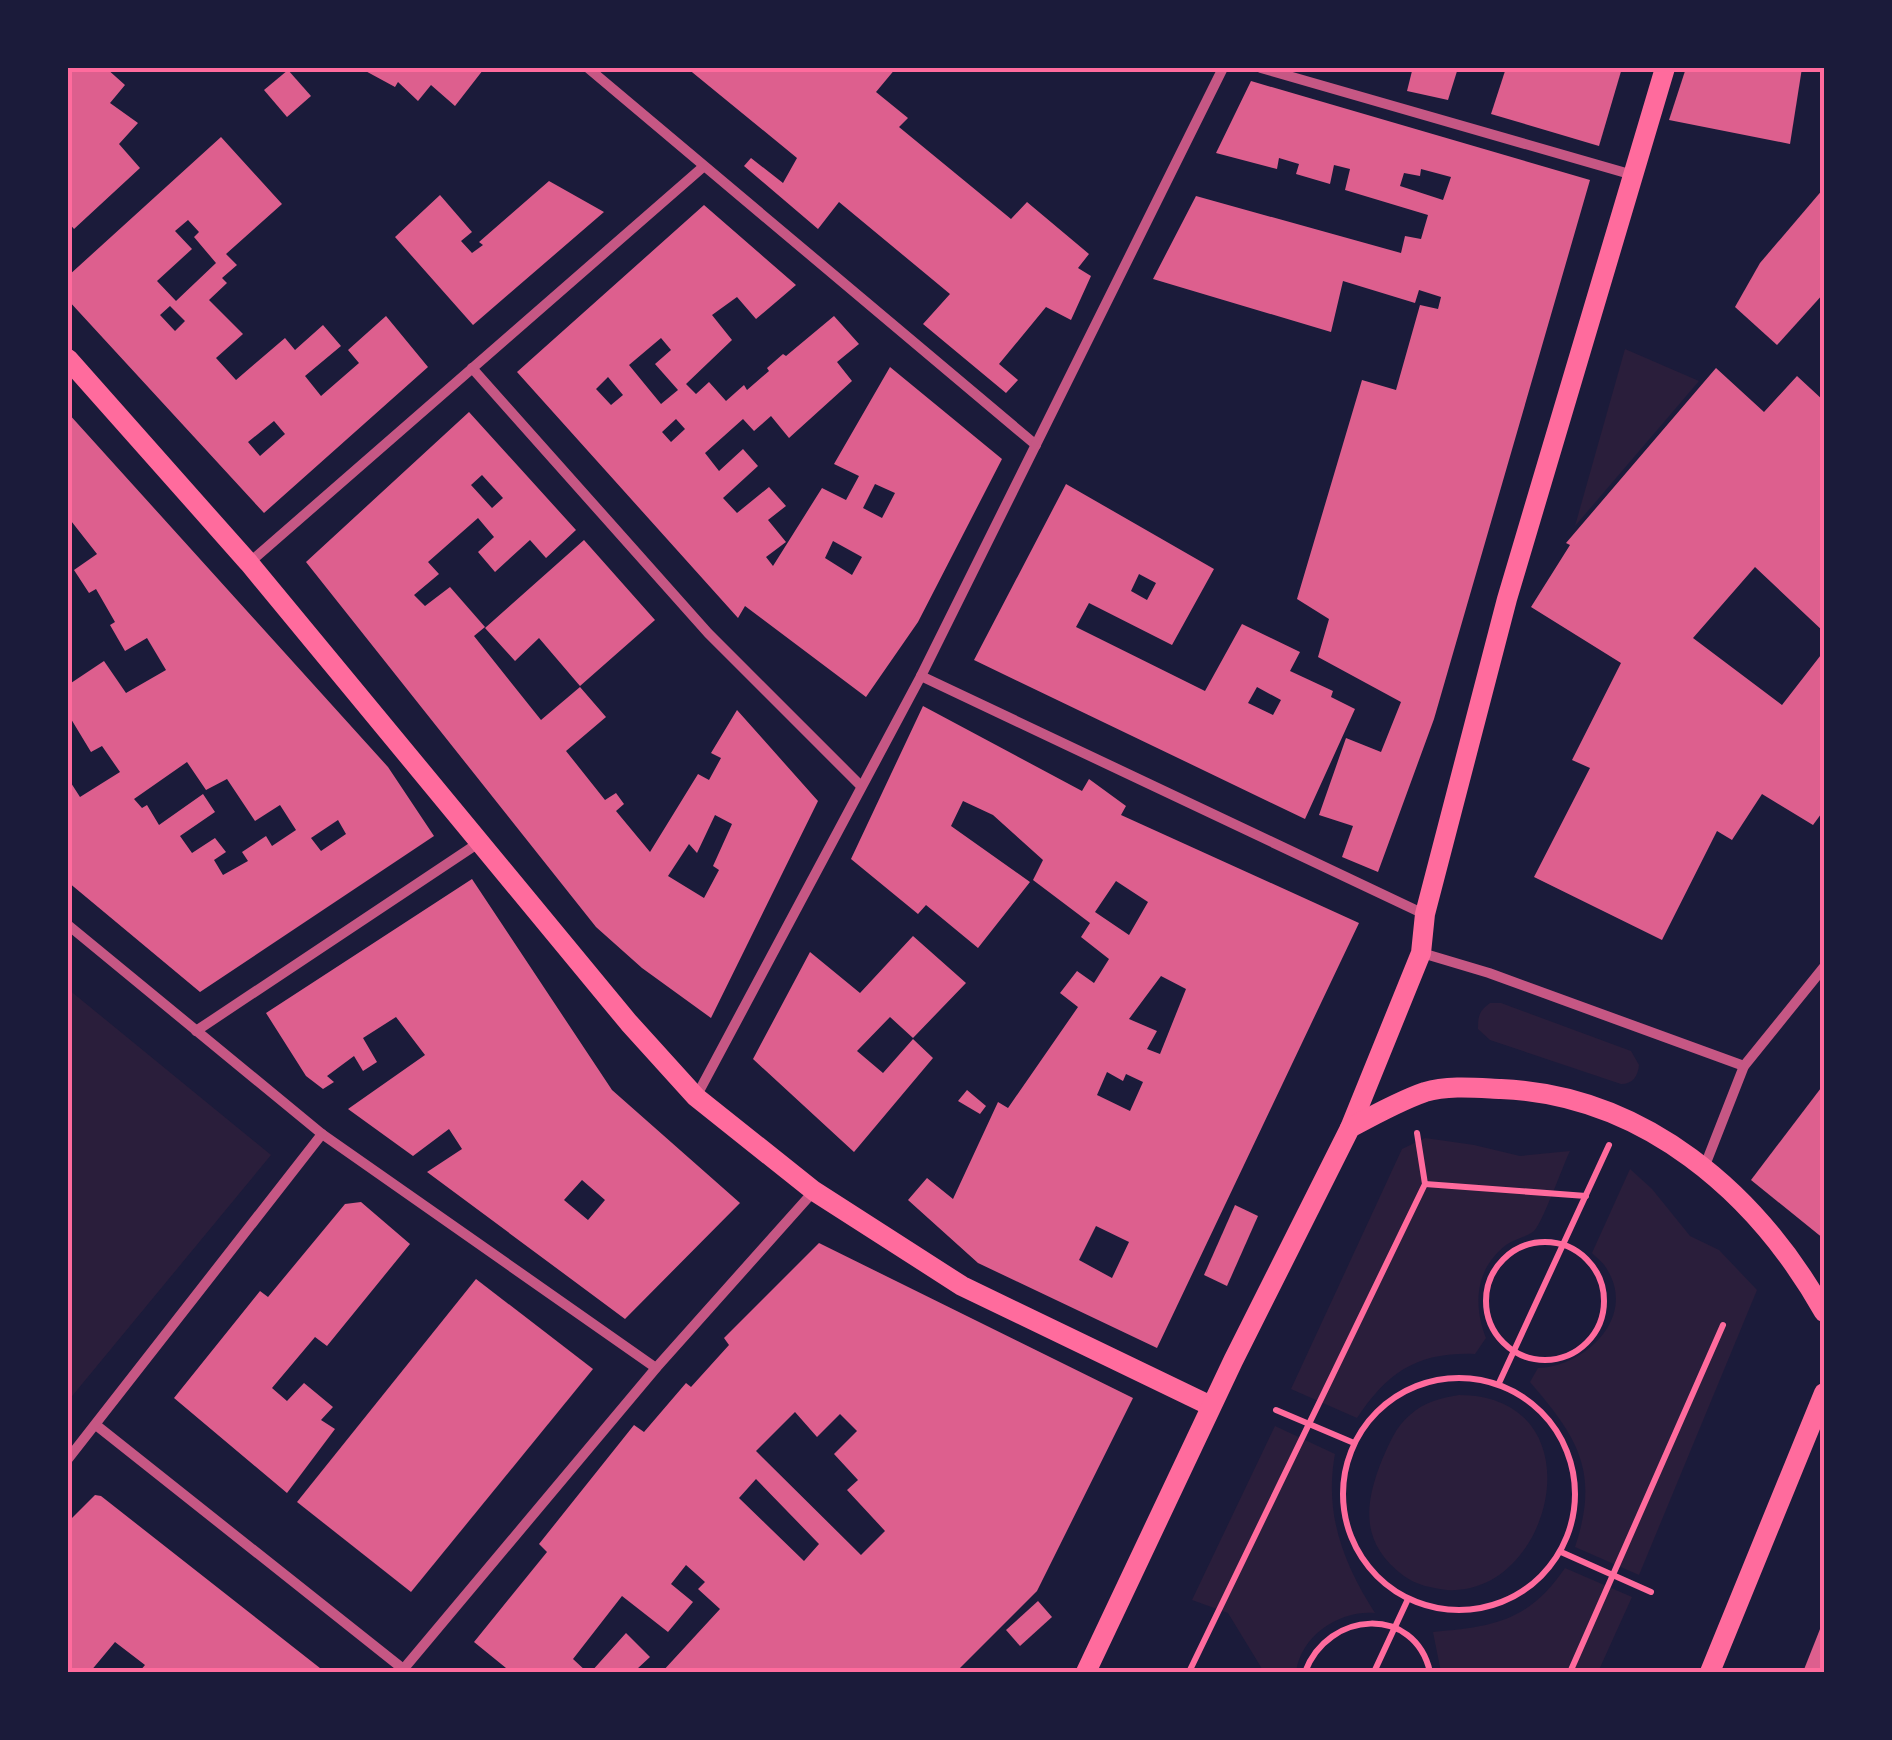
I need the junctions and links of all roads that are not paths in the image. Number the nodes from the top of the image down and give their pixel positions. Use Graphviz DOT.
graph roads {
  1 [pos="588,68"];
  2 [pos="1223,68"];
  3 [pos="1261,68"];
  4 [pos="1665,68"];
  5 [pos="702,167"];
  6 [pos="1633,174"];
  7 [pos="68,359"];
  8 [pos="472,368"];
  9 [pos="1036,445"];
  10 [pos="249,562"];
  11 [pos="921,676"];
  12 [pos="860,785"];
  13 [pos="480,842"];
  14 [pos="1425,914"];
  15 [pos="68,925"];
  16 [pos="1421,953"];
  17 [pos="1824,968"];
  18 [pos="196,1031"];
  19 [pos="1744,1066"];
  20 [pos="696,1097"];
  21 [pos="1350,1128"];
  22 [pos="322,1134"];
  23 [pos="1704,1168"];
  24 [pos="814,1191"];
  25 [pos="1824,1312"];
  26 [pos="656,1368"];
  27 [pos="1824,1393"];
  28 [pos="1211,1406"];
  29 [pos="96,1425"];
  30 [pos="68,1459"];
  31 [pos="404,1672"];
  32 [pos="1086,1672"];
  33 [pos="1710,1672"];
  1 -- 5 [label="street"];
  2 -- 9 [label="street"];
  3 -- 6 [label="street"];
  4 -- 6 [label="main road"];
  5 -- 8 [label="street"];
  5 -- 9 [label="street"];
  6 -- 14 [label="main road"];
  7 -- 10 [label="main road"];
  8 -- 10 [label="street"];
  8 -- 12 [label="street"];
  9 -- 11 [label="street"];
  10 -- 13 [label="main road"];
  11 -- 12 [label="street"];
  11 -- 14 [label="street"];
  12 -- 20 [label="street"];
  13 -- 18 [label="street"];
  13 -- 20 [label="main road"];
  14 -- 16 [label="main road"];
  15 -- 18 [label="street"];
  16 -- 19 [label="street"];
  16 -- 21 [label="main road"];
  17 -- 19 [label="street"];
  18 -- 22 [label="street"];
  19 -- 23 [label="street"];
  20 -- 24 [label="main road"];
  21 -- 23 [label="main road"];
  21 -- 28 [label="main road"];
  22 -- 26 [label="street"];
  22 -- 29 [label="street"];
  23 -- 25 [label="main road"];
  24 -- 26 [label="street"];
  24 -- 28 [label="main road"];
  26 -- 31 [label="street"];
  27 -- 33 [label="main road"];
  28 -- 32 [label="main road"];
  29 -- 30 [label="street"];
  29 -- 31 [label="street"];
}
